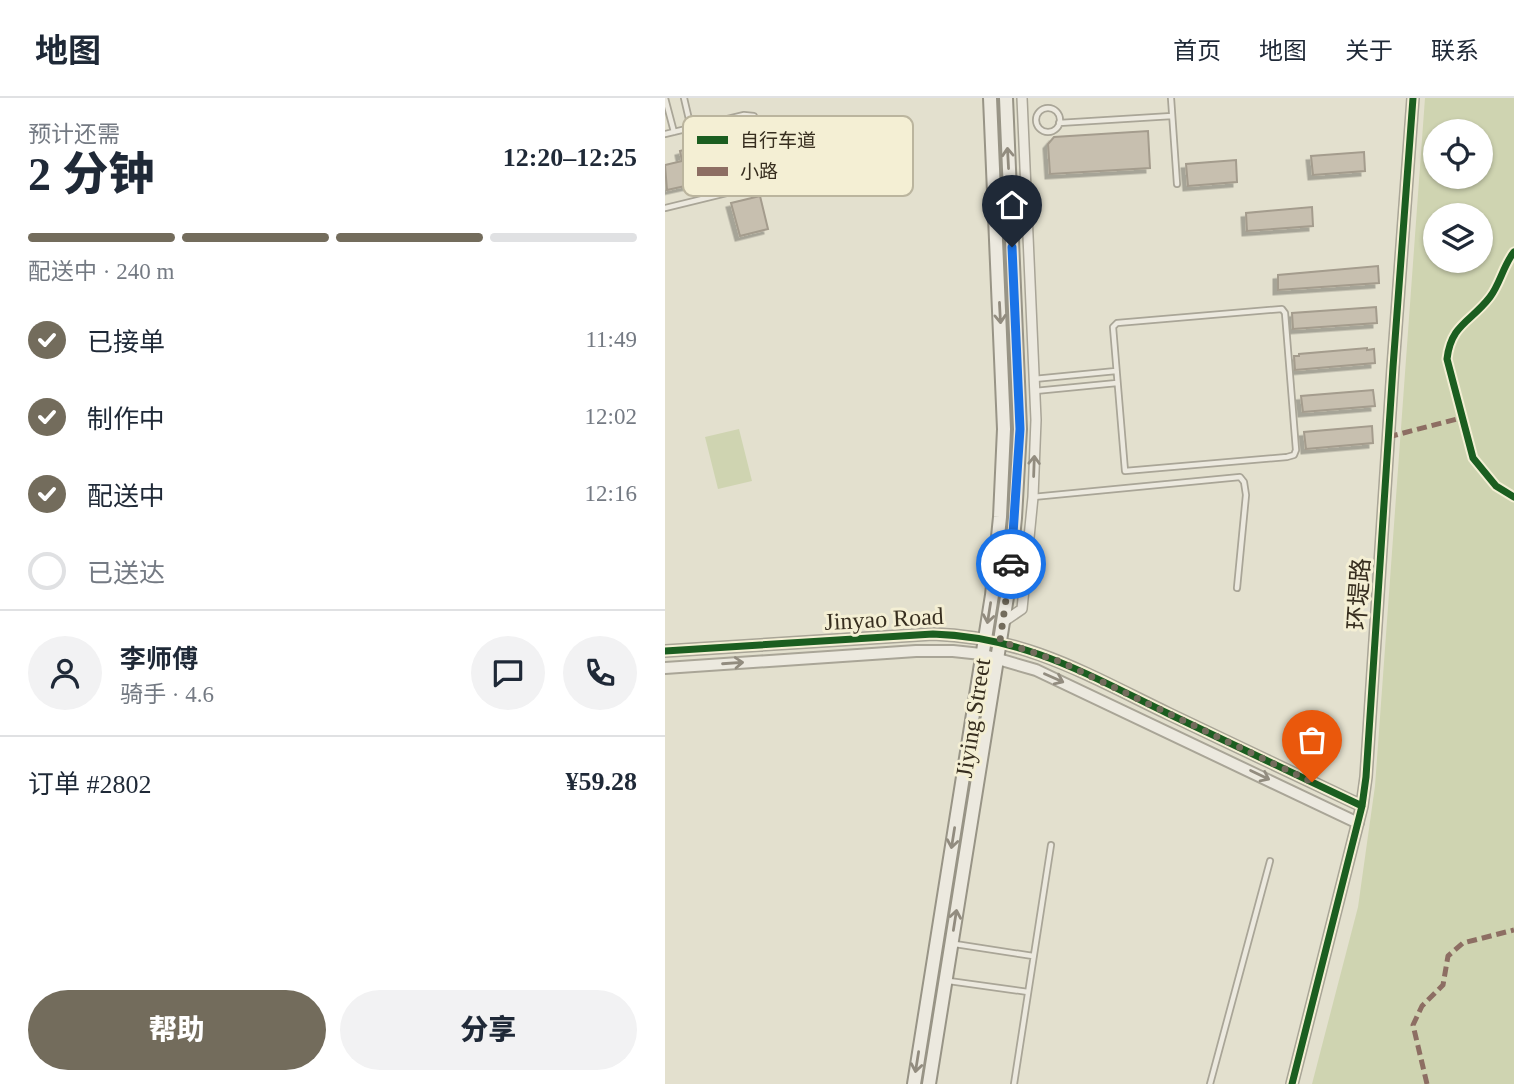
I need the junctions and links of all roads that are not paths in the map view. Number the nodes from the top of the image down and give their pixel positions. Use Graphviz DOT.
graph roads {
  1 [pos="665,98"];
  2 [pos="684,98"];
  3 [pos="991,98"];
  4 [pos="1006,98"];
  5 [pos="1022,98"];
  6 [pos="1171,98"];
  7 [pos="1413,98"];
  8 [pos="688,116"];
  9 [pos="1172,116"];
  10 [pos="1023,121"];
  11 [pos="1036,121"];
  12 [pos="1059,123"];
  13 [pos="683,130"];
  14 [pos="674,132"];
  15 [pos="665,134"];
  16 [pos="1177,184"];
  17 [pos="714,196"];
  18 [pos="665,208"];
  19 [pos="1116,371"];
  20 [pos="1034,379"];
  21 [pos="1117,383"];
  22 [pos="1035,391"];
  23 [pos="1033,497"];
  24 [pos="1237,589"];
  25 [pos="1003,622"];
  26 [pos="985,638"];
  27 [pos="1000,641"];
  28 [pos="665,651"];
  29 [pos="983,654"];
  30 [pos="997,657"];
  31 [pos="665,668"];
  32 [pos="1362,806"];
  33 [pos="1358,822"];
  34 [pos="1051,845"];
  35 [pos="1270,861"];
  36 [pos="951,943"];
  37 [pos="1033,956"];
  38 [pos="945,980"];
  39 [pos="1028,992"];
  40 [pos="914,1084"];
  41 [pos="929,1084"];
  42 [pos="1014,1084"];
  43 [pos="1210,1084"];
  44 [pos="1292,1084"];
  1 -- 14 [label="lane"];
  2 -- 8 [label="lane"];
  3 -- 26 [label="main road, Jiying Street, one-way"];
  25 -- 4 [label="main road, Jiying Street, one-way"];
  5 -- 10 [label="street"];
  6 -- 9 [label="lane"];
  7 -- 32 [label="street, 环堤路"];
  9 -- 12 [label="lane"];
  9 -- 16 [label="lane"];
  10 -- 11 [label="lane"];
  10 -- 20 [label="street"];
  11 -- 12 [label="lane"];
  11 -- 12 [label="lane"];
  13 -- 14 [label="lane"];
  14 -- 15 [label="lane"];
  17 -- 18 [label="lane"];
  19 -- 20 [label="lane"];
  19 -- 21 [label="lane"];
  19 -- 21 [label="lane"];
  20 -- 22 [label="street"];
  21 -- 22 [label="lane"];
  23 -- 22 [label="street, one-way"];
  23 -- 24 [label="lane"];
  23 -- 25 [label="street"];
  25 -- 27 [label="main road, Jiying Street"];
  26 -- 27 [label="street, Jinyao Road"];
  26 -- 28 [label="street, Jinyao Road"];
  26 -- 29 [label="main road, Jiying Street"];
  27 -- 30 [label="main road, Jiying Street"];
  27 -- 32 [label="street, Jinyao Road"];
  29 -- 30 [label="street, Jinyao Road"];
  31 -- 29 [label="street, Jinyao Road, one-way"];
  29 -- 40 [label="main road, Jiying Street, one-way"];
  30 -- 33 [label="street, Jinyao Road, one-way"];
  36 -- 30 [label="main road, Jiying Street, one-way"];
  32 -- 33 [label="street, 环堤路"];
  33 -- 44 [label="street, 环堤路"];
  34 -- 37 [label="lane"];
  35 -- 43 [label="lane"];
  36 -- 37 [label="lane"];
  36 -- 38 [label="main road, Jiying Street"];
  37 -- 39 [label="lane"];
  38 -- 39 [label="lane"];
  38 -- 41 [label="main road, Jiying Street"];
  39 -- 42 [label="lane"];
}
